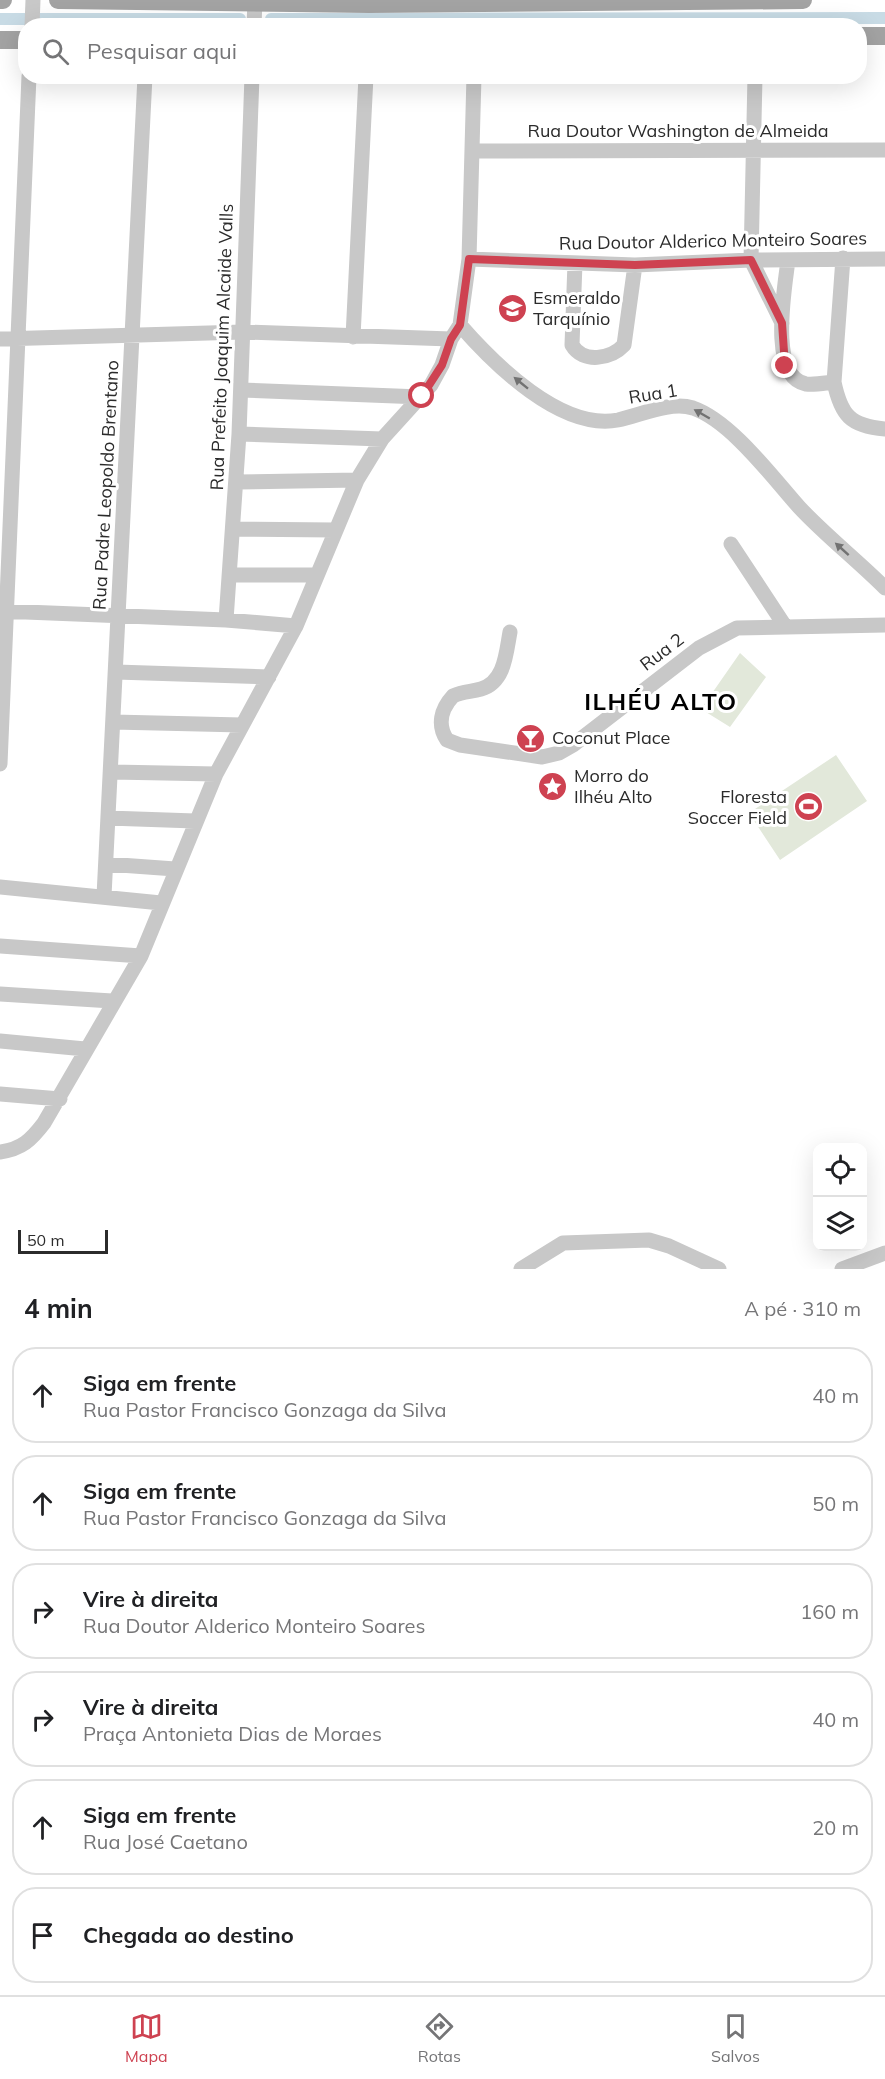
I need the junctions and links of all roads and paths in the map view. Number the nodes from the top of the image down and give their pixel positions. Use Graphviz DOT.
graph roads {
  1 [pos="58,0"];
  2 [pos="803,0"];
  3 [pos="148,1"];
  4 [pos="255,1"];
  5 [pos="591,1"];
  6 [pos="702,1"];
  7 [pos="369,2"];
  8 [pos="478,2"];
  9 [pos="254,18"];
  10 [pos="867,36"];
  11 [pos="885,36"];
  12 [pos="0,40"];
  13 [pos="18,40"];
  14 [pos="29,84"];
  15 [pos="145,84"];
  16 [pos="252,84"];
  17 [pos="366,84"];
  18 [pos="474,84"];
  19 [pos="755,84"];
  20 [pos="885,150"];
  21 [pos="471,151"];
  22 [pos="753,151"];
  23 [pos="843,258"];
  24 [pos="469,259"];
  25 [pos="885,259"];
  26 [pos="751,260"];
  27 [pos="788,260"];
  28 [pos="575,262"];
  29 [pos="635,265"];
  30 [pos="782,323"];
  31 [pos="460,325"];
  32 [pos="243,332"];
  33 [pos="133,335"];
  34 [pos="353,337"];
  35 [pos="0,339"];
  36 [pos="451,339"];
  37 [pos="18,340"];
  38 [pos="834,382"];
  39 [pos="241,390"];
  40 [pos="422,396"];
  41 [pos="885,429"];
  42 [pos="239,434"];
  43 [pos="382,439"];
  44 [pos="357,480"];
  45 [pos="237,482"];
  46 [pos="234,529"];
  47 [pos="335,530"];
  48 [pos="731,544"];
  49 [pos="230,575"];
  50 [pos="316,575"];
  51 [pos="885,588"];
  52 [pos="3,611"];
  53 [pos="119,615"];
  54 [pos="226,620"];
  55 [pos="885,625"];
  56 [pos="296,626"];
  57 [pos="785,626"];
  58 [pos="510,632"];
  59 [pos="116,672"];
  60 [pos="269,677"];
  61 [pos="113,723"];
  62 [pos="242,725"];
  63 [pos="0,764"];
  64 [pos="112,772"];
  65 [pos="216,774"];
  66 [pos="108,818"];
  67 [pos="195,820"];
  68 [pos="106,864"];
  69 [pos="175,869"];
  70 [pos="0,887"];
  71 [pos="104,896"];
  72 [pos="161,903"];
  73 [pos="0,946"];
  74 [pos="141,956"];
  75 [pos="0,994"];
  76 [pos="112,1001"];
  77 [pos="0,1041"];
  78 [pos="85,1049"];
  79 [pos="0,1094"];
  80 [pos="60,1099"];
  81 [pos="6,1151"];
  82 [pos="885,1253"];
  83 [pos="521,1269"];
  84 [pos="719,1269"];
  85 [pos="842,1269"];
  1 -- 3 [label="main road"];
  2 -- 6 [label="main road"];
  3 -- 4 [label="main road"];
  4 -- 7 [label="main road"];
  4 -- 9 [label="street"];
  5 -- 6 [label="main road"];
  5 -- 8 [label="main road"];
  7 -- 8 [label="main road"];
  10 -- 11 [label="main road"];
  12 -- 13 [label="main road"];
  14 -- 37 [label="street"];
  15 -- 33 [label="street, Rua Padre Leopoldo Brentano"];
  16 -- 32 [label="street, Rua Prefeito Joaquim Alcaide Valls"];
  17 -- 34 [label="street"];
  18 -- 21 [label="street"];
  19 -- 22 [label="street"];
  20 -- 22 [label="street, Rua Doutor Washington de Almeida"];
  21 -- 22 [label="street, Rua Doutor Washington de Almeida"];
  21 -- 24 [label="street"];
  22 -- 26 [label="street"];
  23 -- 25 [label="street, Rua Doutor Alderico Monteiro Soares"];
  23 -- 27 [label="street, Rua Doutor Alderico Monteiro Soares"];
  23 -- 38 [label="street"];
  24 -- 28 [label="street, Rua Doutor Alderico Monteiro Soares"];
  24 -- 31 [label="street"];
  26 -- 27 [label="street, Rua Doutor Alderico Monteiro Soares"];
  26 -- 29 [label="street, Rua Doutor Alderico Monteiro Soares"];
  26 -- 30 [label="street"];
  27 -- 30 [label="street"];
  28 -- 29 [label="street, Rua Doutor Alderico Monteiro Soares"];
  28 -- 29 [label="street"];
  30 -- 38 [label="street"];
  31 -- 36 [label="street"];
  51 -- 31 [label="street, Rua 1, one-way"];
  32 -- 33 [label="street"];
  32 -- 34 [label="street"];
  32 -- 39 [label="street, Rua Prefeito Joaquim Alcaide Valls"];
  33 -- 37 [label="street"];
  33 -- 53 [label="street, Rua Padre Leopoldo Brentano"];
  34 -- 36 [label="street"];
  35 -- 37 [label="street"];
  36 -- 40 [label="street"];
  37 -- 52 [label="street"];
  38 -- 41 [label="street"];
  39 -- 40 [label="street"];
  39 -- 42 [label="street, Rua Prefeito Joaquim Alcaide Valls"];
  40 -- 43 [label="street"];
  42 -- 43 [label="street"];
  42 -- 45 [label="street, Rua Prefeito Joaquim Alcaide Valls"];
  43 -- 44 [label="street"];
  44 -- 45 [label="street"];
  44 -- 47 [label="street"];
  45 -- 46 [label="street, Rua Prefeito Joaquim Alcaide Valls"];
  46 -- 47 [label="street"];
  46 -- 49 [label="street, Rua Prefeito Joaquim Alcaide Valls"];
  47 -- 50 [label="street"];
  48 -- 57 [label="street"];
  49 -- 50 [label="street"];
  49 -- 54 [label="street, Rua Prefeito Joaquim Alcaide Valls"];
  50 -- 56 [label="street"];
  52 -- 53 [label="street"];
  52 -- 63 [label="street"];
  53 -- 54 [label="street"];
  53 -- 59 [label="street, Rua Padre Leopoldo Brentano"];
  54 -- 56 [label="street"];
  55 -- 57 [label="street, Rua 2"];
  56 -- 60 [label="street"];
  57 -- 58 [label="street, Rua 2"];
  59 -- 60 [label="street"];
  59 -- 61 [label="street, Rua Padre Leopoldo Brentano"];
  60 -- 62 [label="street"];
  61 -- 62 [label="street"];
  61 -- 64 [label="street, Rua Padre Leopoldo Brentano"];
  62 -- 65 [label="street"];
  64 -- 65 [label="street"];
  64 -- 66 [label="street, Rua Padre Leopoldo Brentano"];
  65 -- 67 [label="street"];
  66 -- 67 [label="street"];
  66 -- 68 [label="street, Rua Padre Leopoldo Brentano"];
  67 -- 69 [label="street"];
  68 -- 69 [label="street"];
  68 -- 71 [label="street, Rua Padre Leopoldo Brentano"];
  69 -- 72 [label="street"];
  70 -- 71 [label="street"];
  71 -- 72 [label="street"];
  72 -- 74 [label="street"];
  73 -- 74 [label="street"];
  74 -- 76 [label="street"];
  75 -- 76 [label="street"];
  76 -- 78 [label="street"];
  77 -- 78 [label="street"];
  78 -- 80 [label="street"];
  79 -- 80 [label="street"];
  80 -- 81 [label="street"];
  82 -- 85 [label="street"];
  83 -- 84 [label="street"];
}
